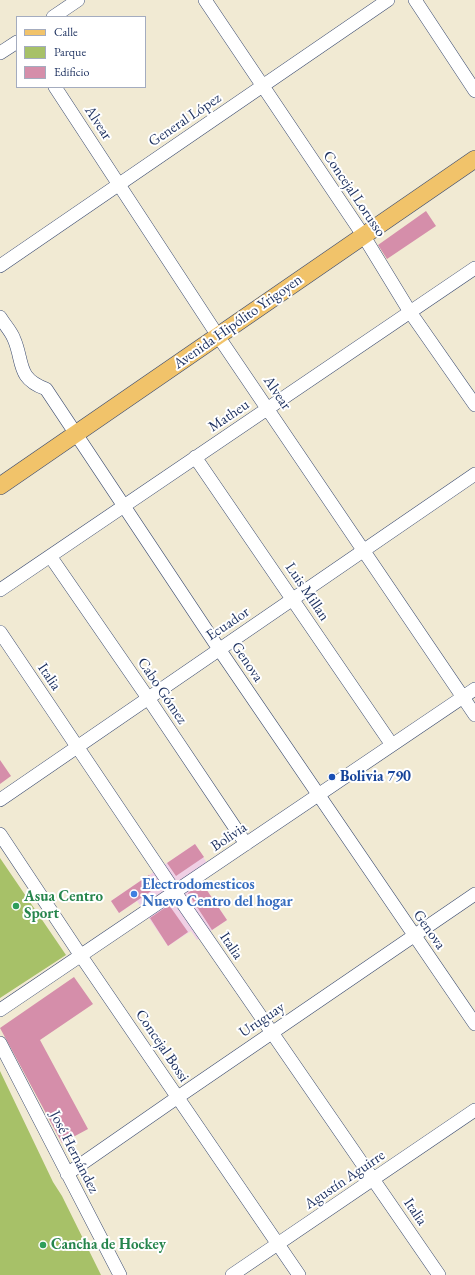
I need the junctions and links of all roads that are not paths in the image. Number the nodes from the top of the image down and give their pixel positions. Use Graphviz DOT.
graph roads {
  1 [pos="78,0"];
  2 [pos="205,0"];
  3 [pos="388,0"];
  4 [pos="415,0"];
  5 [pos="54,16"];
  6 [pos="16,43"];
  7 [pos="0,54"];
  8 [pos="262,86"];
  9 [pos="56,88"];
  10 [pos="475,91"];
  11 [pos="475,159"];
  12 [pos="119,184"];
  13 [pos="363,235"];
  14 [pos="0,266"];
  15 [pos="475,268"];
  16 [pos="410,312"];
  17 [pos="0,317"];
  18 [pos="218,336"];
  19 [pos="475,405"];
  20 [pos="268,408"];
  21 [pos="76,434"];
  22 [pos="195,458"];
  23 [pos="475,474"];
  24 [pos="0,486"];
  25 [pos="124,506"];
  26 [pos="362,550"];
  27 [pos="50,556"];
  28 [pos="0,590"];
  29 [pos="292,599"];
  30 [pos="0,632"];
  31 [pos="219,649"];
  32 [pos="475,689"];
  33 [pos="463,697"];
  34 [pos="148,698"];
  35 [pos="475,715"];
  36 [pos="392,745"];
  37 [pos="77,747"];
  38 [pos="318,796"];
  39 [pos="0,800"];
  40 [pos="0,834"];
  41 [pos="246,844"];
  42 [pos="175,892"];
  43 [pos="475,894"];
  44 [pos="414,936"];
  45 [pos="81,956"];
  46 [pos="0,1010"];
  47 [pos="475,1024"];
  48 [pos="271,1033"];
  49 [pos="0,1043"];
  50 [pos="178,1097"];
  51 [pos="475,1110"];
  52 [pos="67,1174"];
  53 [pos="373,1180"];
  54 [pos="278,1245"];
  55 [pos="120,1275"];
  56 [pos="232,1275"];
  57 [pos="299,1275"];
  58 [pos="439,1275"];
  1 -- 5 [label="street"];
  2 -- 8 [label="street, Concejal Lorusso"];
  3 -- 8 [label="street, General López"];
  4 -- 10 [label="street"];
  6 -- 7 [label="street"];
  8 -- 12 [label="street, General López"];
  8 -- 13 [label="street, Concejal Lorusso"];
  9 -- 12 [label="street, Alvear"];
  11 -- 13 [label="main road, Avenida Hipólito Yrigoyen"];
  12 -- 14 [label="street, General López"];
  12 -- 18 [label="street, Alvear"];
  13 -- 16 [label="street, Concejal Lorusso"];
  13 -- 18 [label="main road, Avenida Hipólito Yrigoyen"];
  15 -- 16 [label="street, Matheu"];
  16 -- 19 [label="street, Concejal Lorusso"];
  16 -- 20 [label="street, Matheu"];
  17 -- 21 [label="street, Genova"];
  18 -- 20 [label="street, Alvear"];
  18 -- 21 [label="main road, Avenida Hipólito Yrigoyen"];
  20 -- 22 [label="street, Matheu"];
  20 -- 26 [label="street, Alvear"];
  21 -- 24 [label="main road, Avenida Hipólito Yrigoyen"];
  21 -- 25 [label="street, Genova"];
  22 -- 25 [label="street, Matheu"];
  22 -- 29 [label="street, Luis Millan"];
  23 -- 26 [label="street, Ecuador"];
  25 -- 27 [label="street, Matheu"];
  25 -- 31 [label="street, Genova"];
  26 -- 29 [label="street, Ecuador"];
  26 -- 33 [label="street, Alvear"];
  27 -- 28 [label="street, Matheu"];
  27 -- 34 [label="street, Cabo Gómez"];
  29 -- 31 [label="street, Ecuador"];
  29 -- 36 [label="street, Luis Millan"];
  30 -- 37 [label="street, Italia"];
  31 -- 34 [label="street, Ecuador"];
  31 -- 38 [label="street, Genova"];
  32 -- 33 [label="street, Bolivia"];
  33 -- 35 [label="street, Alvear"];
  33 -- 36 [label="street, Bolivia"];
  34 -- 37 [label="street, Ecuador"];
  34 -- 41 [label="street, Cabo Gómez"];
  36 -- 38 [label="street, Bolivia"];
  37 -- 39 [label="street, Ecuador"];
  37 -- 42 [label="street, Italia"];
  38 -- 41 [label="street, Bolivia"];
  38 -- 44 [label="street, Genova"];
  40 -- 45 [label="street, Concejal Bossi"];
  41 -- 42 [label="street, Bolivia"];
  42 -- 45 [label="street, Bolivia"];
  42 -- 48 [label="street, Italia"];
  43 -- 44 [label="street, Uruguay"];
  44 -- 47 [label="street, Genova"];
  44 -- 48 [label="street, Uruguay"];
  45 -- 46 [label="street, Bolivia"];
  45 -- 50 [label="street, Concejal Bossi"];
  48 -- 50 [label="street, Uruguay"];
  48 -- 53 [label="street, Italia"];
  49 -- 52 [label="street, José Hernández"];
  50 -- 52 [label="street, Uruguay"];
  50 -- 54 [label="street, Concejal Bossi"];
  51 -- 53 [label="street, Agustín Aguirre"];
  52 -- 55 [label="street, José Hernández"];
  53 -- 54 [label="street, Agustín Aguirre"];
  53 -- 58 [label="street, Italia"];
  54 -- 56 [label="street, Agustín Aguirre"];
  54 -- 57 [label="street, Concejal Bossi"];
}
